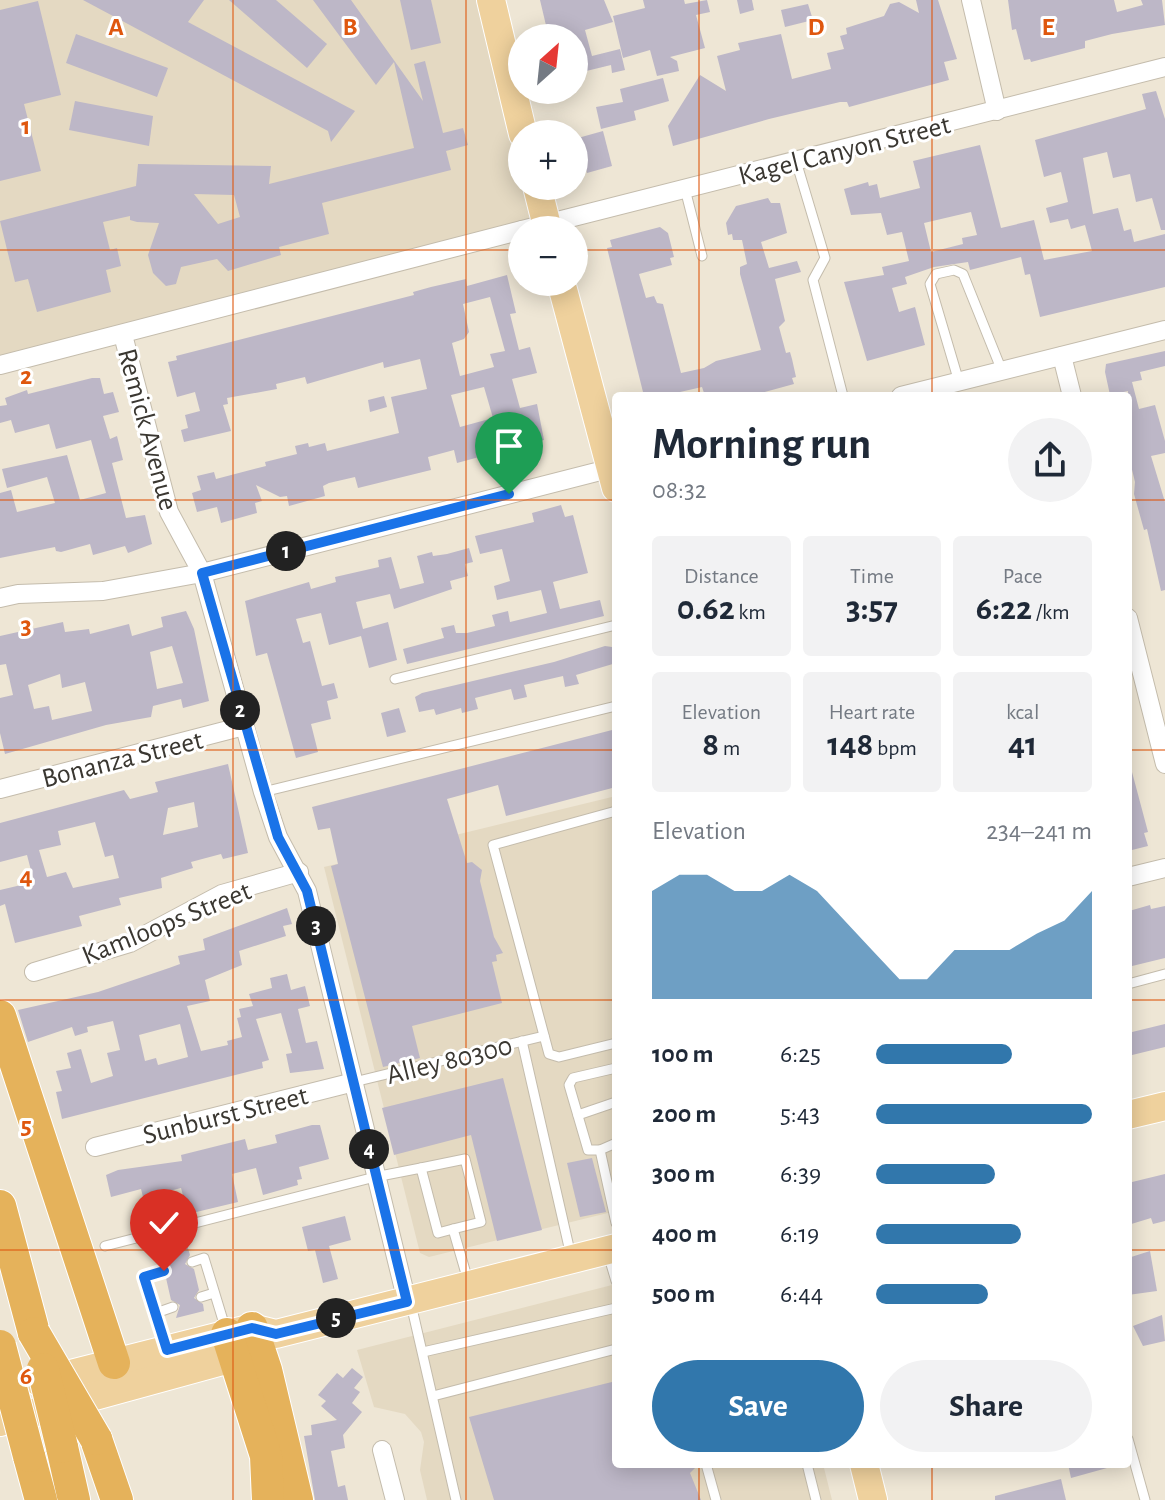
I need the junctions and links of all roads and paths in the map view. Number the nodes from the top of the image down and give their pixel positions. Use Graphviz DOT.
graph roads {
  1 [pos="491,0"];
  2 [pos="971,0"];
  3 [pos="1165,67"];
  4 [pos="997,111"];
  5 [pos="520,120"];
  6 [pos="796,161"];
  7 [pos="685,189"];
  8 [pos="581,216"];
  9 [pos="508,235"];
  10 [pos="702,256"];
  11 [pos="565,296"];
  12 [pos="1165,330"];
  13 [pos="123,335"];
  14 [pos="1062,356"];
  15 [pos="0,365"];
  16 [pos="1002,371"];
  17 [pos="959,382"];
  18 [pos="842,392"];
  19 [pos="918,392"];
  20 [pos="1071,392"];
  21 [pos="612,467"];
  22 [pos="612,474"];
  23 [pos="202,573"];
  24 [pos="0,598"];
  25 [pos="612,626"];
  26 [pos="1132,634"];
  27 [pos="395,679"];
  28 [pos="612,707"];
  29 [pos="244,726"];
  30 [pos="1165,764"];
  31 [pos="0,789"];
  32 [pos="263,792"];
  33 [pos="612,812"];
  34 [pos="1165,868"];
  35 [pos="299,872"];
  36 [pos="1132,876"];
  37 [pos="34,972"];
  38 [pos="1165,974"];
  39 [pos="1132,983"];
  40 [pos="0,1016"];
  41 [pos="544,1036"];
  42 [pos="522,1041"];
  43 [pos="612,1044"];
  44 [pos="612,1069"];
  45 [pos="354,1082"];
  46 [pos="612,1103"];
  47 [pos="1165,1106"];
  48 [pos="1132,1114"];
  49 [pos="578,1115"];
  50 [pos="612,1145"];
  51 [pos="95,1147"];
  52 [pos="600,1150"];
  53 [pos="421,1168"];
  54 [pos="375,1177"];
  55 [pos="612,1205"];
  56 [pos="0,1206"];
  57 [pos="453,1229"];
  58 [pos="105,1246"];
  59 [pos="612,1249"];
  60 [pos="572,1260"];
  61 [pos="192,1262"];
  62 [pos="164,1271"];
  63 [pos="469,1286"];
  64 [pos="214,1293"];
  65 [pos="201,1297"];
  66 [pos="409,1301"];
  67 [pos="173,1307"];
  68 [pos="612,1309"];
  69 [pos="156,1313"];
  70 [pos="34,1333"];
  71 [pos="250,1341"];
  72 [pos="0,1346"];
  73 [pos="167,1350"];
  74 [pos="612,1350"];
  75 [pos="423,1352"];
  76 [pos="114,1363"];
  77 [pos="0,1393"];
  78 [pos="433,1396"];
  79 [pos="0,1422"];
  80 [pos="382,1450"];
  81 [pos="1132,1453"];
  82 [pos="707,1468"];
  83 [pos="808,1468"];
  84 [pos="865,1468"];
  85 [pos="41,1500"];
  86 [pos="74,1500"];
  87 [pos="117,1500"];
  88 [pos="268,1500"];
  89 [pos="297,1500"];
  90 [pos="395,1500"];
  91 [pos="456,1500"];
  92 [pos="716,1500"];
  93 [pos="816,1500"];
  94 [pos="873,1500"];
  95 [pos="1145,1500"];
  1 -- 5 [label="main road"];
  2 -- 4 [label="street"];
  3 -- 4 [label="street, Kagel Canyon Street"];
  4 -- 6 [label="street, Kagel Canyon Street"];
  6 -- 7 [label="street, Kagel Canyon Street"];
  6 -- 18 [label="lane"];
  7 -- 8 [label="street, Kagel Canyon Street"];
  7 -- 10 [label="lane"];
  9 -- 13 [label="street, Kagel Canyon Street"];
  11 -- 21 [label="main road"];
  12 -- 14 [label="street"];
  13 -- 15 [label="street, Kagel Canyon Street"];
  13 -- 23 [label="street, Remick Avenue"];
  14 -- 16 [label="street"];
  14 -- 20 [label="street"];
  16 -- 17 [label="street"];
  16 -- 17 [label="lane"];
  17 -- 19 [label="street"];
  22 -- 23 [label="street"];
  23 -- 24 [label="street"];
  23 -- 29 [label="street, Remick Avenue"];
  25 -- 27 [label="lane"];
  26 -- 30 [label="street"];
  28 -- 32 [label="lane"];
  29 -- 31 [label="street, Bonanza Street"];
  29 -- 32 [label="street, Remick Avenue"];
  32 -- 35 [label="street, Remick Avenue"];
  33 -- 41 [label="lane"];
  34 -- 36 [label="street"];
  35 -- 37 [label="street, Kamloops Street"];
  35 -- 45 [label="street, Remick Avenue"];
  38 -- 39 [label="lane"];
  40 -- 76 [label="highway"];
  41 -- 42 [label="lane, Alley 80300"];
  41 -- 43 [label="lane"];
  42 -- 45 [label="lane, Alley 80300"];
  42 -- 60 [label="lane"];
  44 -- 49 [label="lane"];
  45 -- 51 [label="street, Sunburst Street"];
  45 -- 54 [label="street, Remick Avenue"];
  46 -- 49 [label="lane"];
  47 -- 48 [label="main road"];
  49 -- 52 [label="lane"];
  50 -- 52 [label="lane"];
  52 -- 55 [label="lane"];
  53 -- 54 [label="lane"];
  53 -- 57 [label="lane"];
  53 -- 57 [label="lane"];
  54 -- 58 [label="lane"];
  54 -- 66 [label="street, Remick Avenue"];
  56 -- 70 [label="highway"];
  57 -- 63 [label="lane"];
  59 -- 60 [label="main road"];
  60 -- 63 [label="main road"];
  61 -- 64 [label="lane"];
  62 -- 69 [label="lane"];
  63 -- 66 [label="main road"];
  64 -- 65 [label="lane"];
  64 -- 71 [label="lane"];
  66 -- 71 [label="main road"];
  66 -- 75 [label="lane"];
  67 -- 69 [label="lane"];
  68 -- 75 [label="lane"];
  69 -- 73 [label="lane"];
  70 -- 86 [label="highway, bridge"];
  70 -- 87 [label="highway, bridge"];
  71 -- 73 [label="main road"];
  71 -- 79 [label="main road"];
  71 -- 88 [label="highway"];
  71 -- 89 [label="highway"];
  72 -- 85 [label="highway, bridge"];
  73 -- 76 [label="main road"];
  74 -- 78 [label="lane"];
  75 -- 78 [label="lane"];
  76 -- 77 [label="main road"];
  78 -- 91 [label="lane"];
  80 -- 90 [label="street"];
  81 -- 95 [label="lane"];
  82 -- 92 [label="lane"];
  83 -- 93 [label="lane"];
  84 -- 94 [label="main road"];
}
